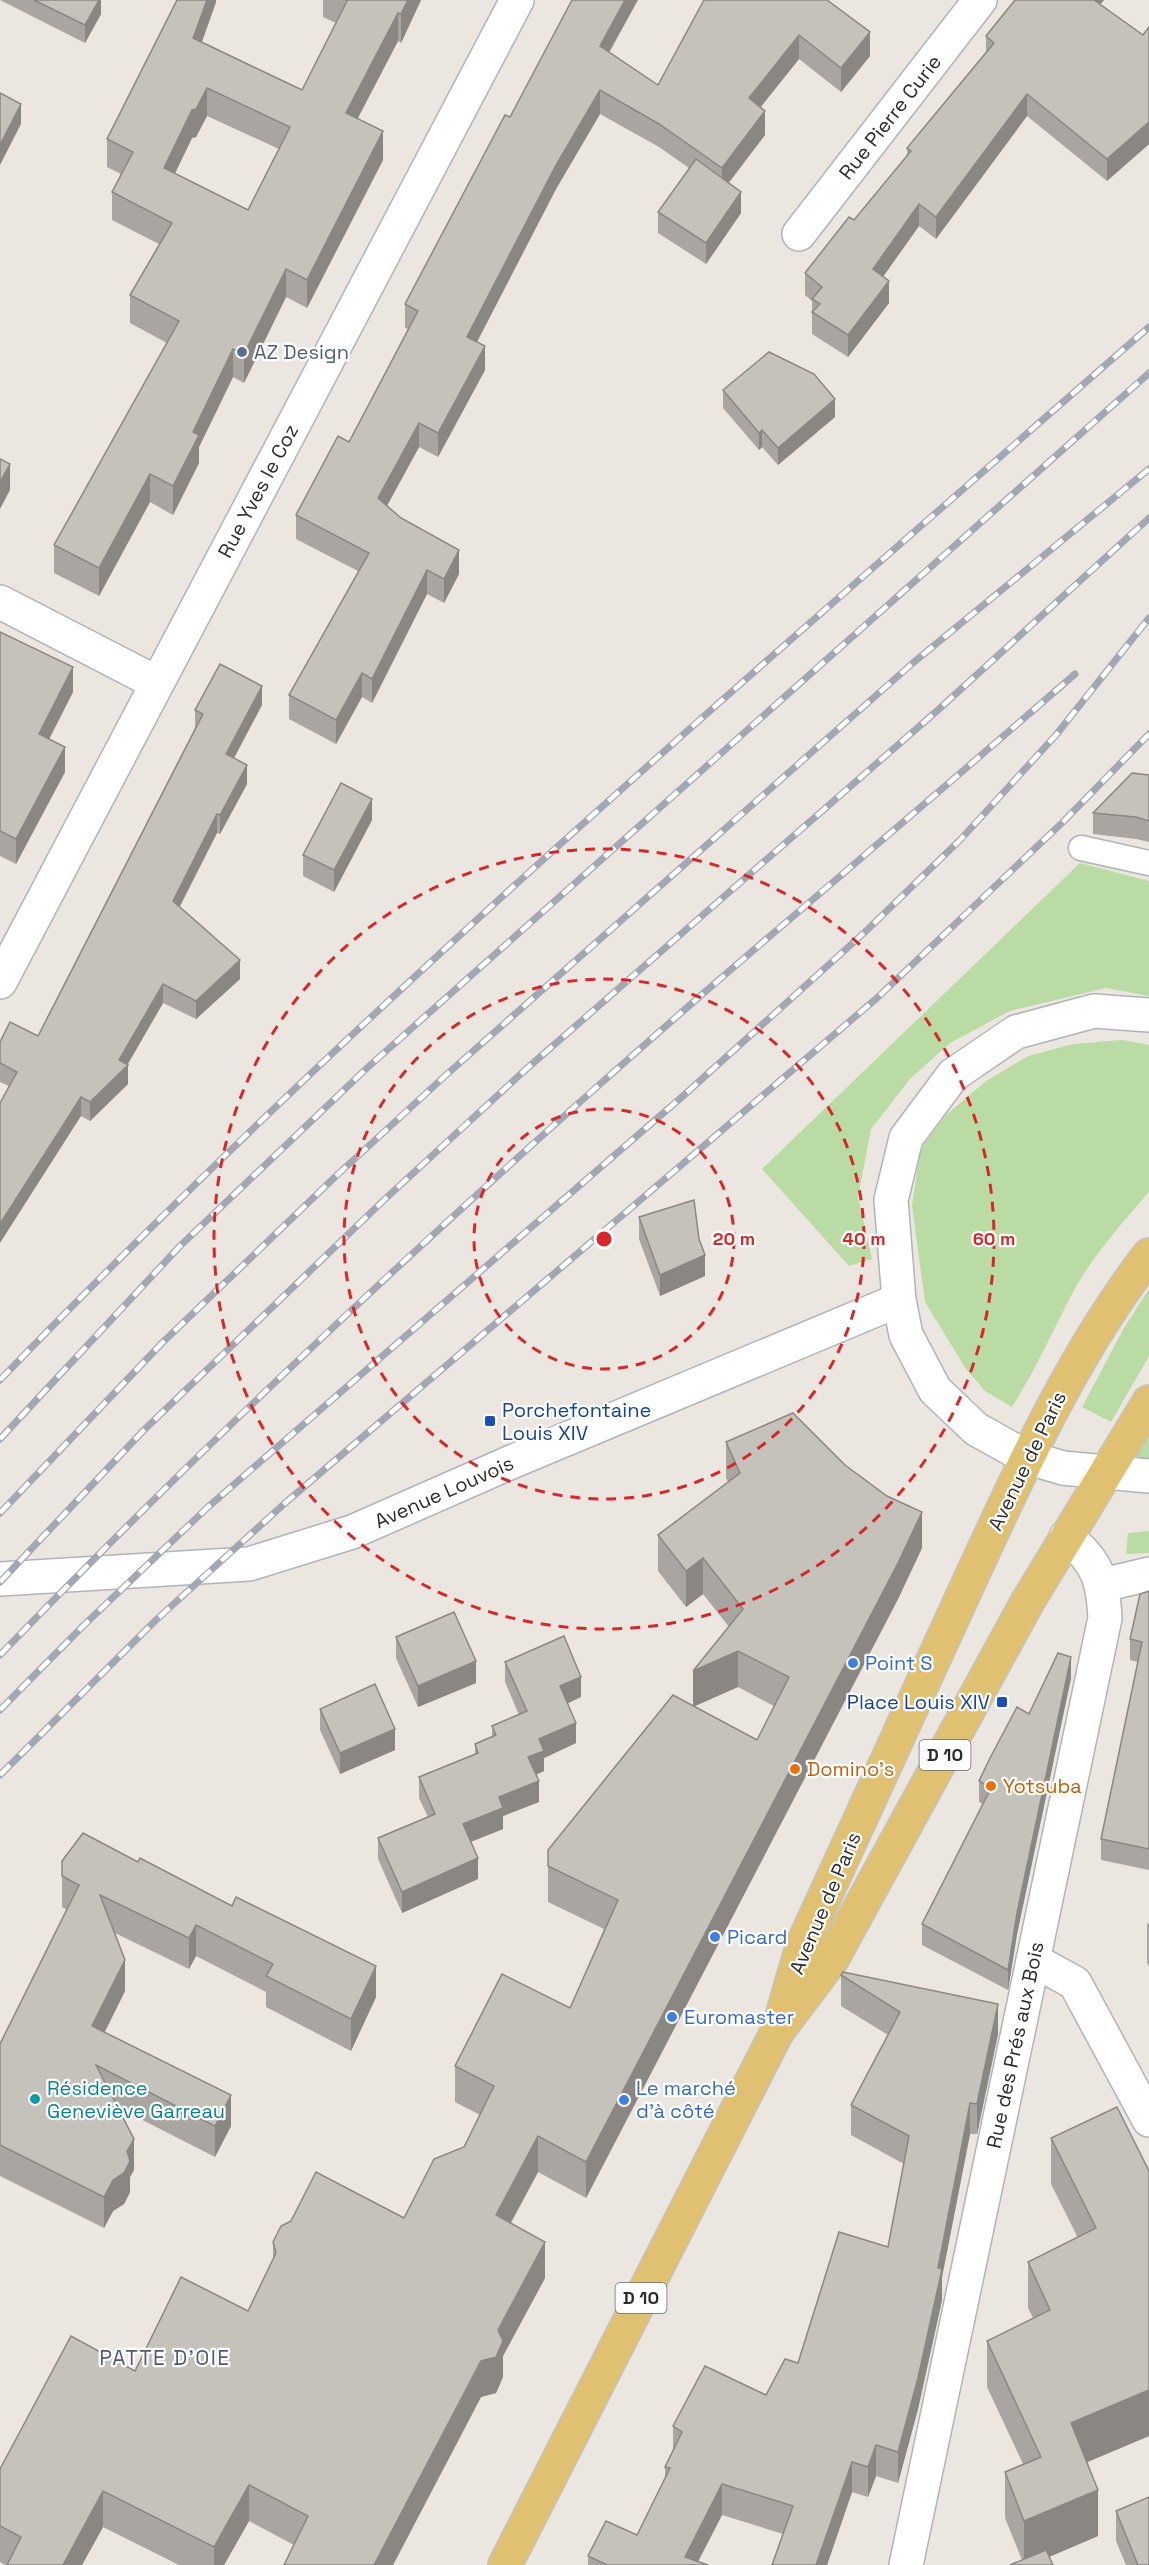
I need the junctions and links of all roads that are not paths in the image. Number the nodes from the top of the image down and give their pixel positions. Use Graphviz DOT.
graph roads {
  1 [pos="517,0"];
  2 [pos="980,0"];
  3 [pos="800,234"];
  4 [pos="0,602"];
  5 [pos="157,683"];
  6 [pos="1081,848"];
  7 [pos="1149,863"];
  8 [pos="0,982"];
  9 [pos="1149,1015"];
  10 [pos="1149,1255"];
  11 [pos="899,1300"];
  12 [pos="1149,1402"];
  13 [pos="1026,1457"];
  14 [pos="1104,1473"];
  15 [pos="1149,1476"];
  16 [pos="1066,1537"];
  17 [pos="1149,1574"];
  18 [pos="0,1579"];
  19 [pos="1103,1584"];
  20 [pos="1033,1960"];
  21 [pos="777,2032"];
  22 [pos="1149,2120"];
  23 [pos="505,2565"];
  24 [pos="906,2565"];
  1 -- 5 [label="street, Rue Yves le Coz"];
  2 -- 3 [label="street, Rue Pierre Curie"];
  4 -- 5 [label="street"];
  5 -- 8 [label="street, Rue Yves le Coz"];
  6 -- 7 [label="lane"];
  9 -- 11 [label="street"];
  10 -- 13 [label="main road, Avenue de Paris / D 10"];
  11 -- 13 [label="street"];
  11 -- 18 [label="street, Avenue Louvois"];
  12 -- 14 [label="main road, Avenue de Paris / D 10"];
  13 -- 14 [label="street"];
  13 -- 21 [label="main road, Avenue de Paris / D 10"];
  14 -- 15 [label="street"];
  14 -- 16 [label="main road, Avenue de Paris / D 10"];
  16 -- 19 [label="street, Rue des Prés aux Bois"];
  16 -- 21 [label="main road, Avenue de Paris / D 10"];
  17 -- 19 [label="street"];
  19 -- 20 [label="street, Rue des Prés aux Bois"];
  20 -- 22 [label="street"];
  20 -- 24 [label="street, Rue des Prés aux Bois"];
  21 -- 23 [label="main road, D 10"];
}
